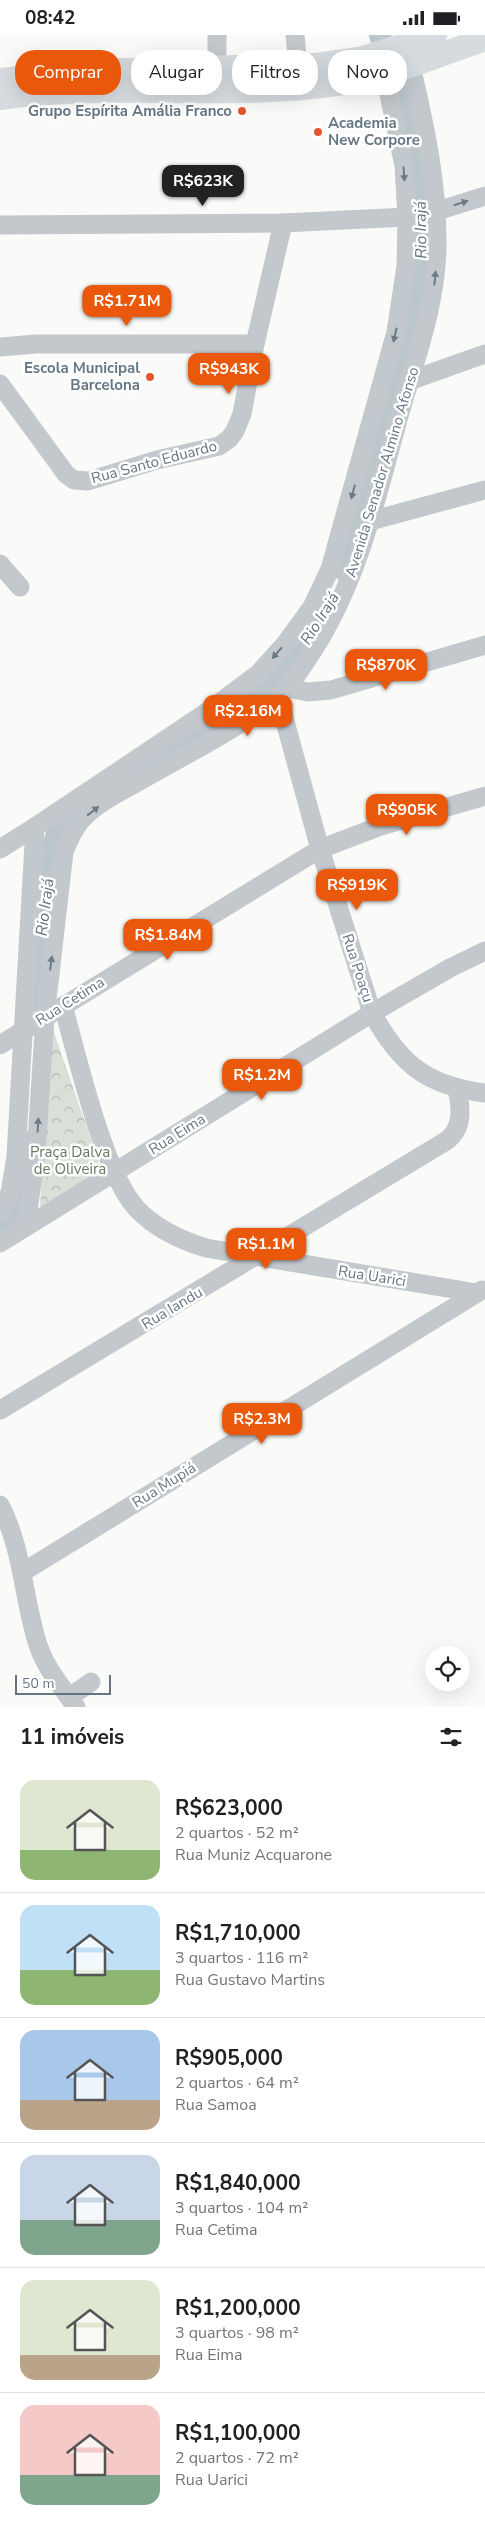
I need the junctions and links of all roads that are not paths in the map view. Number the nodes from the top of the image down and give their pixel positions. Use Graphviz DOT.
graph roads {
  1 [pos="217,35"];
  2 [pos="295,35"];
  3 [pos="435,35"];
  4 [pos="485,39"];
  5 [pos="217,50"];
  6 [pos="296,50"];
  7 [pos="318,64"];
  8 [pos="411,66"];
  9 [pos="407,67"];
  10 [pos="131,70"];
  11 [pos="0,80"];
  12 [pos="328,85"];
  13 [pos="389,95"];
  14 [pos="0,98"];
  15 [pos="485,196"];
  16 [pos="437,211"];
  17 [pos="407,217"];
  18 [pos="283,223"];
  19 [pos="0,225"];
  20 [pos="255,344"];
  21 [pos="0,347"];
  22 [pos="485,354"];
  23 [pos="409,381"];
  24 [pos="0,384"];
  25 [pos="485,491"];
  26 [pos="370,521"];
  27 [pos="0,564"];
  28 [pos="20,587"];
  29 [pos="485,645"];
  30 [pos="282,692"];
  31 [pos="485,796"];
  32 [pos="34,827"];
  33 [pos="0,849"];
  34 [pos="320,849"];
  35 [pos="485,951"];
  36 [pos="63,1006"];
  37 [pos="372,1013"];
  38 [pos="45,1017"];
  39 [pos="24,1030"];
  40 [pos="0,1045"];
  41 [pos="457,1088"];
  42 [pos="485,1093"];
  43 [pos="115,1172"];
  44 [pos="0,1212"];
  45 [pos="26,1225"];
  46 [pos="0,1243"];
  47 [pos="256,1257"];
  48 [pos="481,1291"];
  49 [pos="0,1410"];
  50 [pos="2,1518"];
  51 [pos="23,1572"];
  52 [pos="91,1682"];
  53 [pos="73,1702"];
  1 -- 5 [label="street"];
  2 -- 6 [label="street"];
  3 -- 7 [label="main road"];
  4 -- 8 [label="main road"];
  8 -- 9 [label="main road"];
  8 -- 16 [label="street, Avenida Senador Almino Afonso"];
  10 -- 11 [label="main road"];
  12 -- 14 [label="main road"];
  13 -- 17 [label="street, Avenida Senador Almino Afonso, one-way"];
  16 -- 15 [label="street, one-way"];
  23 -- 16 [label="street, Avenida Senador Almino Afonso, one-way"];
  17 -- 18 [label="street"];
  17 -- 32 [label="street, Avenida Senador Almino Afonso, one-way"];
  18 -- 19 [label="street"];
  18 -- 20 [label="street, Rua Santo Eduardo"];
  20 -- 21 [label="street"];
  20 -- 24 [label="street, Rua Santo Eduardo"];
  22 -- 23 [label="street"];
  23 -- 26 [label="street, Avenida Senador Almino Afonso"];
  25 -- 26 [label="street"];
  26 -- 30 [label="street, Avenida Senador Almino Afonso"];
  27 -- 28 [label="street"];
  29 -- 30 [label="street"];
  30 -- 34 [label="street, Rua Poaçu"];
  38 -- 30 [label="street, Avenida Senador Almino Afonso, one-way"];
  31 -- 34 [label="street, Rua Cetima"];
  32 -- 33 [label="street, Avenida Senador Almino Afonso"];
  32 -- 39 [label="street"];
  34 -- 36 [label="street, Rua Cetima"];
  34 -- 37 [label="street, Rua Poaçu"];
  35 -- 37 [label="street, Rua Eima"];
  36 -- 38 [label="street, Rua Cetima"];
  36 -- 43 [label="street, Rua Uarici"];
  37 -- 41 [label="street, Rua Poaçu"];
  37 -- 43 [label="street, Rua Eima"];
  38 -- 39 [label="street, Rua Cetima"];
  45 -- 38 [label="street, Avenida Senador Almino Afonso, one-way"];
  39 -- 40 [label="street, Rua Cetima"];
  39 -- 44 [label="street"];
  41 -- 42 [label="street, Rua Poaçu"];
  41 -- 47 [label="street, Rua Iandu"];
  43 -- 45 [label="street, Rua Eima"];
  43 -- 47 [label="street, Rua Uarici"];
  45 -- 46 [label="street, Rua Eima"];
  47 -- 48 [label="street, Rua Uarici"];
  47 -- 49 [label="street, Rua Iandu"];
  48 -- 51 [label="street, Rua Mupiá"];
  50 -- 51 [label="street"];
  51 -- 53 [label="street"];
  52 -- 53 [label="street"];
}
